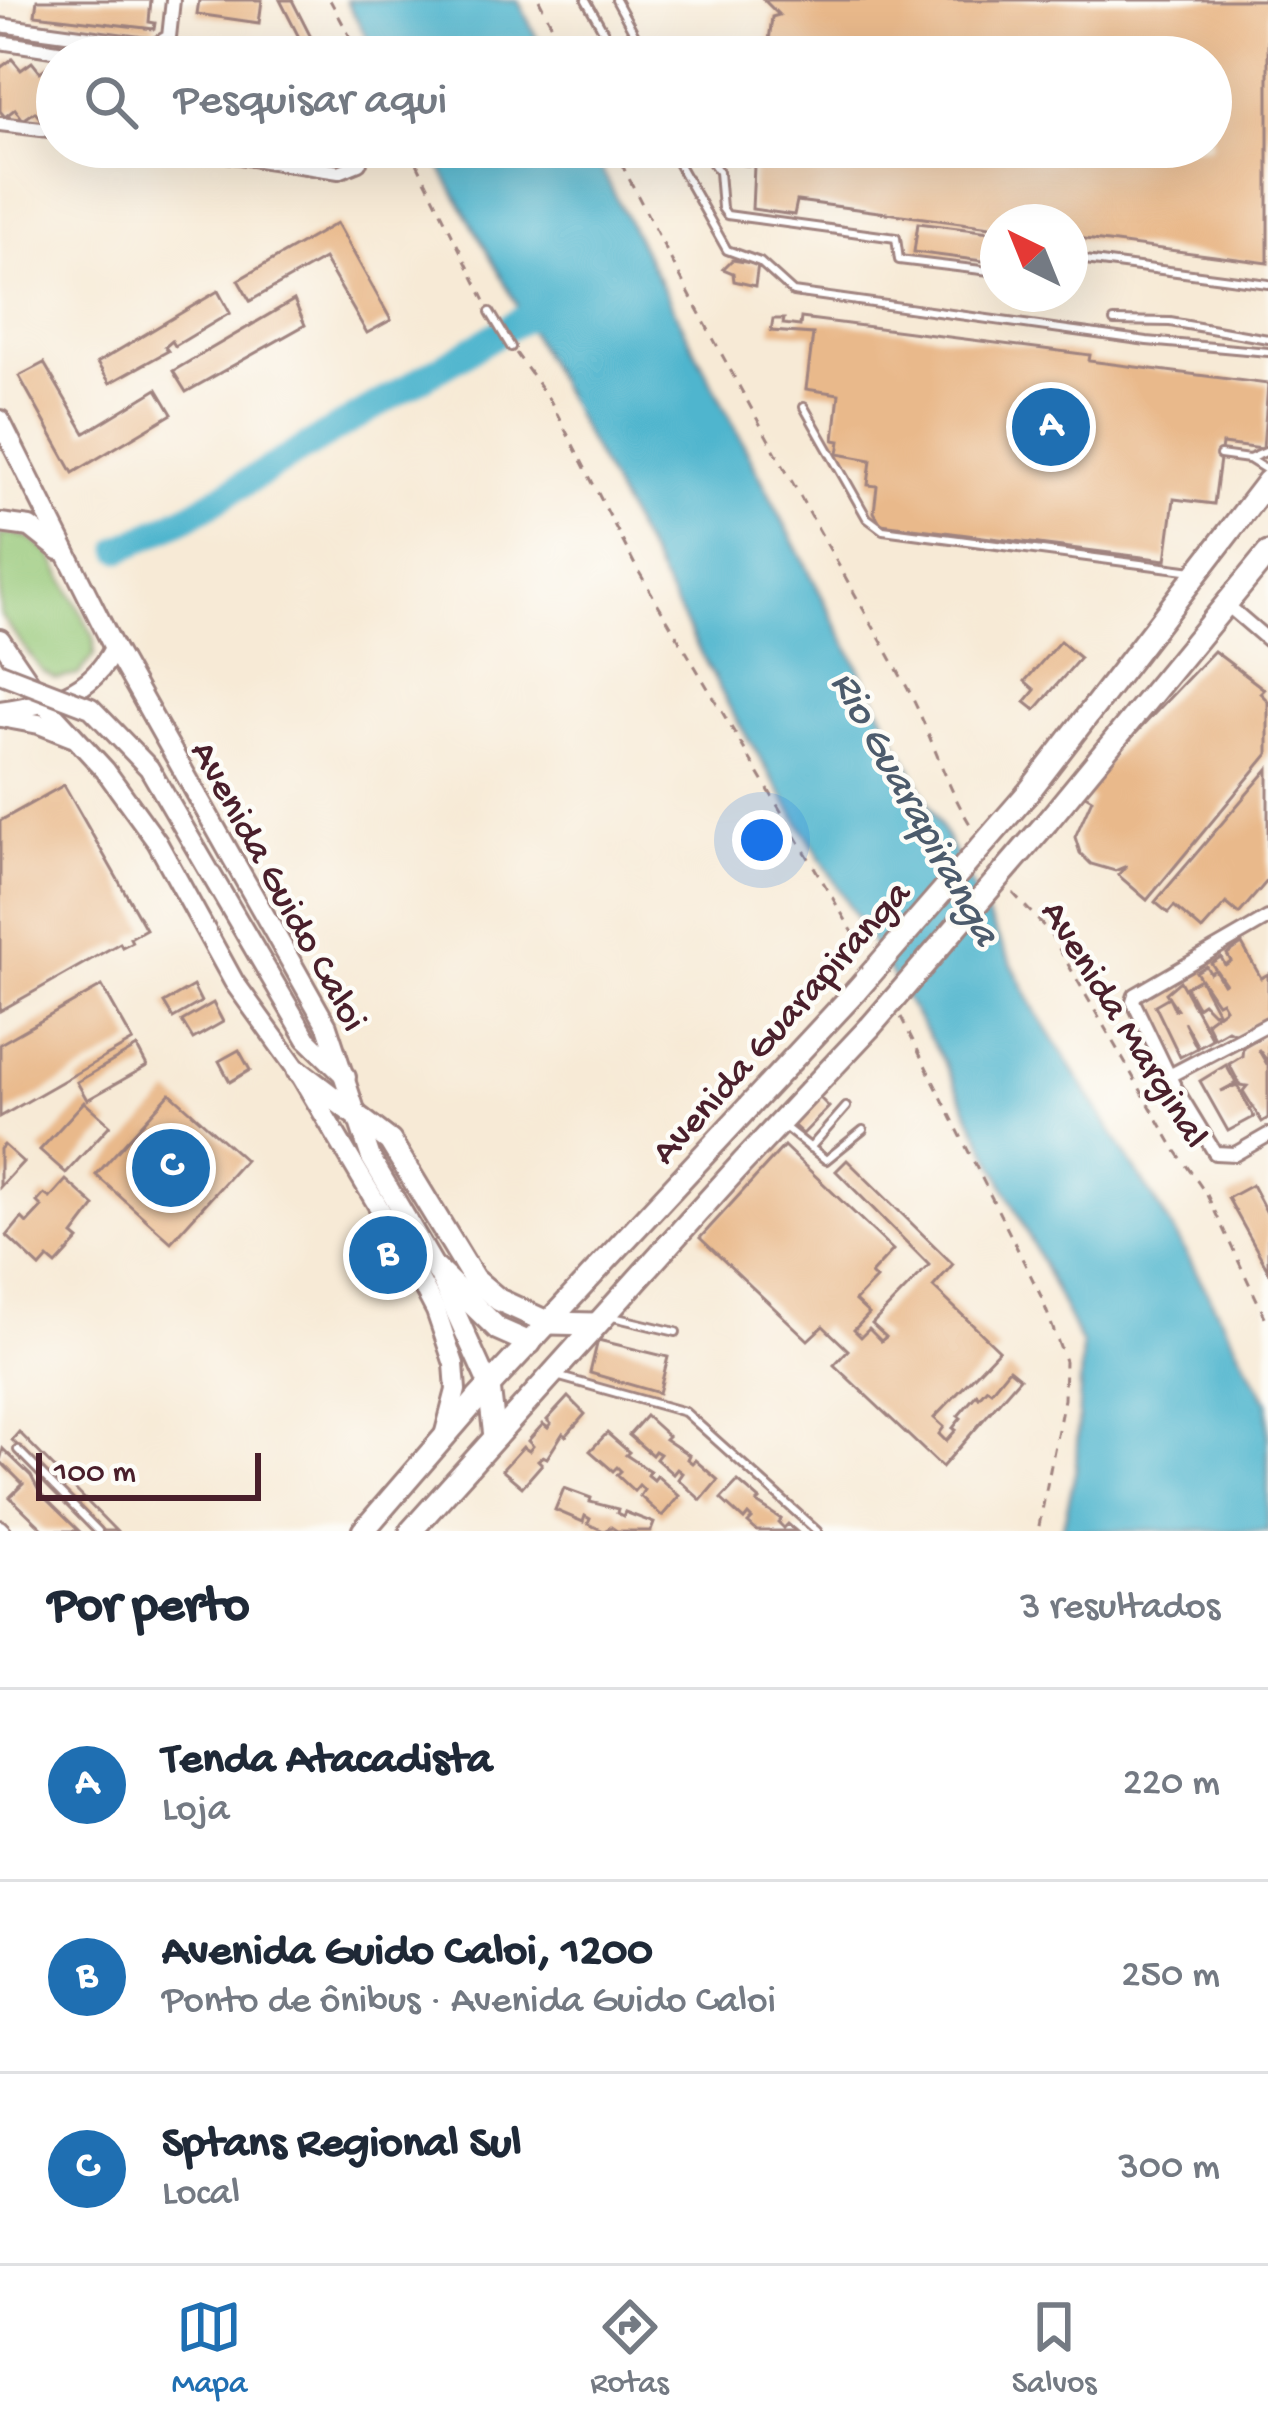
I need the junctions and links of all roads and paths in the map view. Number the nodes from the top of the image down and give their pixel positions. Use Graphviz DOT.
graph roads {
  1 [pos="173,0"];
  2 [pos="330,0"];
  3 [pos="539,0"];
  4 [pos="586,0"];
  5 [pos="616,0"];
  6 [pos="0,25"];
  7 [pos="81,36"];
  8 [pos="169,36"];
  9 [pos="350,36"];
  10 [pos="557,36"];
  11 [pos="606,36"];
  12 [pos="636,36"];
  13 [pos="0,42"];
  14 [pos="36,48"];
  15 [pos="0,124"];
  16 [pos="36,128"];
  17 [pos="312,168"];
  18 [pos="349,168"];
  19 [pos="420,168"];
  20 [pos="624,168"];
  21 [pos="681,168"];
  22 [pos="716,168"];
  23 [pos="1088,260"];
  24 [pos="980,270"];
  25 [pos="1268,284"];
  26 [pos="490,312"];
  27 [pos="1114,321"];
  28 [pos="1268,339"];
  29 [pos="512,347"];
  30 [pos="1268,352"];
  31 [pos="805,407"];
  32 [pos="0,420"];
  33 [pos="1268,451"];
  34 [pos="1220,455"];
  35 [pos="1249,459"];
  36 [pos="1268,472"];
  37 [pos="1268,481"];
  38 [pos="0,524"];
  39 [pos="1230,528"];
  40 [pos="1268,553"];
  41 [pos="72,562"];
  42 [pos="1197,572"];
  43 [pos="1225,603"];
  44 [pos="0,639"];
  45 [pos="1268,640"];
  46 [pos="114,648"];
  47 [pos="0,673"];
  48 [pos="45,705"];
  49 [pos="0,714"];
  50 [pos="76,739"];
  51 [pos="973,830"];
  52 [pos="1010,888"];
  53 [pos="1268,918"];
  54 [pos="869,959"];
  55 [pos="901,1018"];
  56 [pos="1268,1024"];
  57 [pos="298,1071"];
  58 [pos="1169,1076"];
  59 [pos="346,1077"];
  60 [pos="847,1107"];
  61 [pos="360,1117"];
  62 [pos="779,1123"];
  63 [pos="863,1130"];
  64 [pos="1268,1135"];
  65 [pos="810,1148"];
  66 [pos="1215,1153"];
  67 [pos="1198,1180"];
  68 [pos="436,1269"];
  69 [pos="600,1320"];
  70 [pos="550,1323"];
  71 [pos="1268,1323"];
  72 [pos="676,1332"];
  73 [pos="530,1343"];
  74 [pos="551,1375"];
  75 [pos="489,1386"];
  76 [pos="444,1436"];
  77 [pos="495,1437"];
  78 [pos="18,1450"];
  79 [pos="98,1531"];
  80 [pos="363,1531"];
  81 [pos="411,1531"];
  82 [pos="817,1531"];
  83 [pos="1038,1531"];
  1 -- 8 [label="street"];
  2 -- 9 [label="path"];
  3 -- 10 [label="path"];
  4 -- 11 [label="lane"];
  5 -- 12 [label="lane"];
  6 -- 7 [label="street"];
  13 -- 14 [label="street"];
  15 -- 16 [label="street"];
  17 -- 18 [label="street"];
  19 -- 26 [label="path"];
  20 -- 51 [label="path"];
  21 -- 30 [label="lane"];
  22 -- 24 [label="lane"];
  23 -- 25 [label="lane"];
  26 -- 29 [label="lane"];
  27 -- 28 [label="lane"];
  29 -- 54 [label="path"];
  31 -- 42 [label="lane"];
  32 -- 41 [label="main road, Avenida Guido Caloi"];
  33 -- 35 [label="lane"];
  34 -- 35 [label="lane"];
  35 -- 36 [label="lane"];
  37 -- 39 [label="main road, Avenida Guarapiranga"];
  38 -- 41 [label="main road"];
  39 -- 42 [label="main road, Avenida Guarapiranga"];
  39 -- 43 [label="main road"];
  40 -- 43 [label="main road, Avenida Guarapiranga"];
  41 -- 46 [label="main road, Avenida Guido Caloi"];
  42 -- 70 [label="main road, Avenida Guarapiranga, bridge"];
  43 -- 45 [label="street"];
  43 -- 62 [label="main road, Avenida Guarapiranga, bridge"];
  44 -- 48 [label="main road, Avenida Guido Caloi"];
  46 -- 48 [label="main road"];
  46 -- 59 [label="main road, Avenida Guido Caloi"];
  47 -- 59 [label="main road, bridge"];
  48 -- 49 [label="main road"];
  48 -- 50 [label="main road, Avenida Guido Caloi"];
  49 -- 50 [label="main road"];
  50 -- 57 [label="main road, Avenida Guido Caloi"];
  52 -- 67 [label="path, Avenida Marginal"];
  53 -- 58 [label="street"];
  55 -- 83 [label="path"];
  56 -- 58 [label="street"];
  57 -- 61 [label="main road"];
  57 -- 76 [label="main road, Avenida Guido Caloi"];
  58 -- 66 [label="street"];
  59 -- 61 [label="main road, Avenida Guido Caloi"];
  60 -- 65 [label="lane"];
  61 -- 68 [label="main road, Avenida Guido Caloi"];
  61 -- 70 [label="main road"];
  62 -- 65 [label="lane"];
  62 -- 69 [label="main road, Avenida Guarapiranga"];
  63 -- 65 [label="lane"];
  64 -- 66 [label="street"];
  66 -- 67 [label="path"];
  67 -- 71 [label="path, Avenida Marginal"];
  68 -- 73 [label="main road"];
  68 -- 75 [label="main road, Avenida Guido Caloi"];
  69 -- 70 [label="main road"];
  69 -- 72 [label="lane"];
  69 -- 74 [label="main road, Avenida Guarapiranga"];
  70 -- 73 [label="main road, Avenida Guarapiranga"];
  73 -- 75 [label="main road, Avenida Guarapiranga"];
  74 -- 77 [label="main road, Avenida Guarapiranga"];
  74 -- 82 [label="lane"];
  75 -- 76 [label="main road, Avenida Guarapiranga"];
  75 -- 77 [label="main road"];
  76 -- 80 [label="main road, Avenida Guarapiranga"];
  77 -- 81 [label="main road, Avenida Guarapiranga"];
  78 -- 79 [label="lane"];
}
